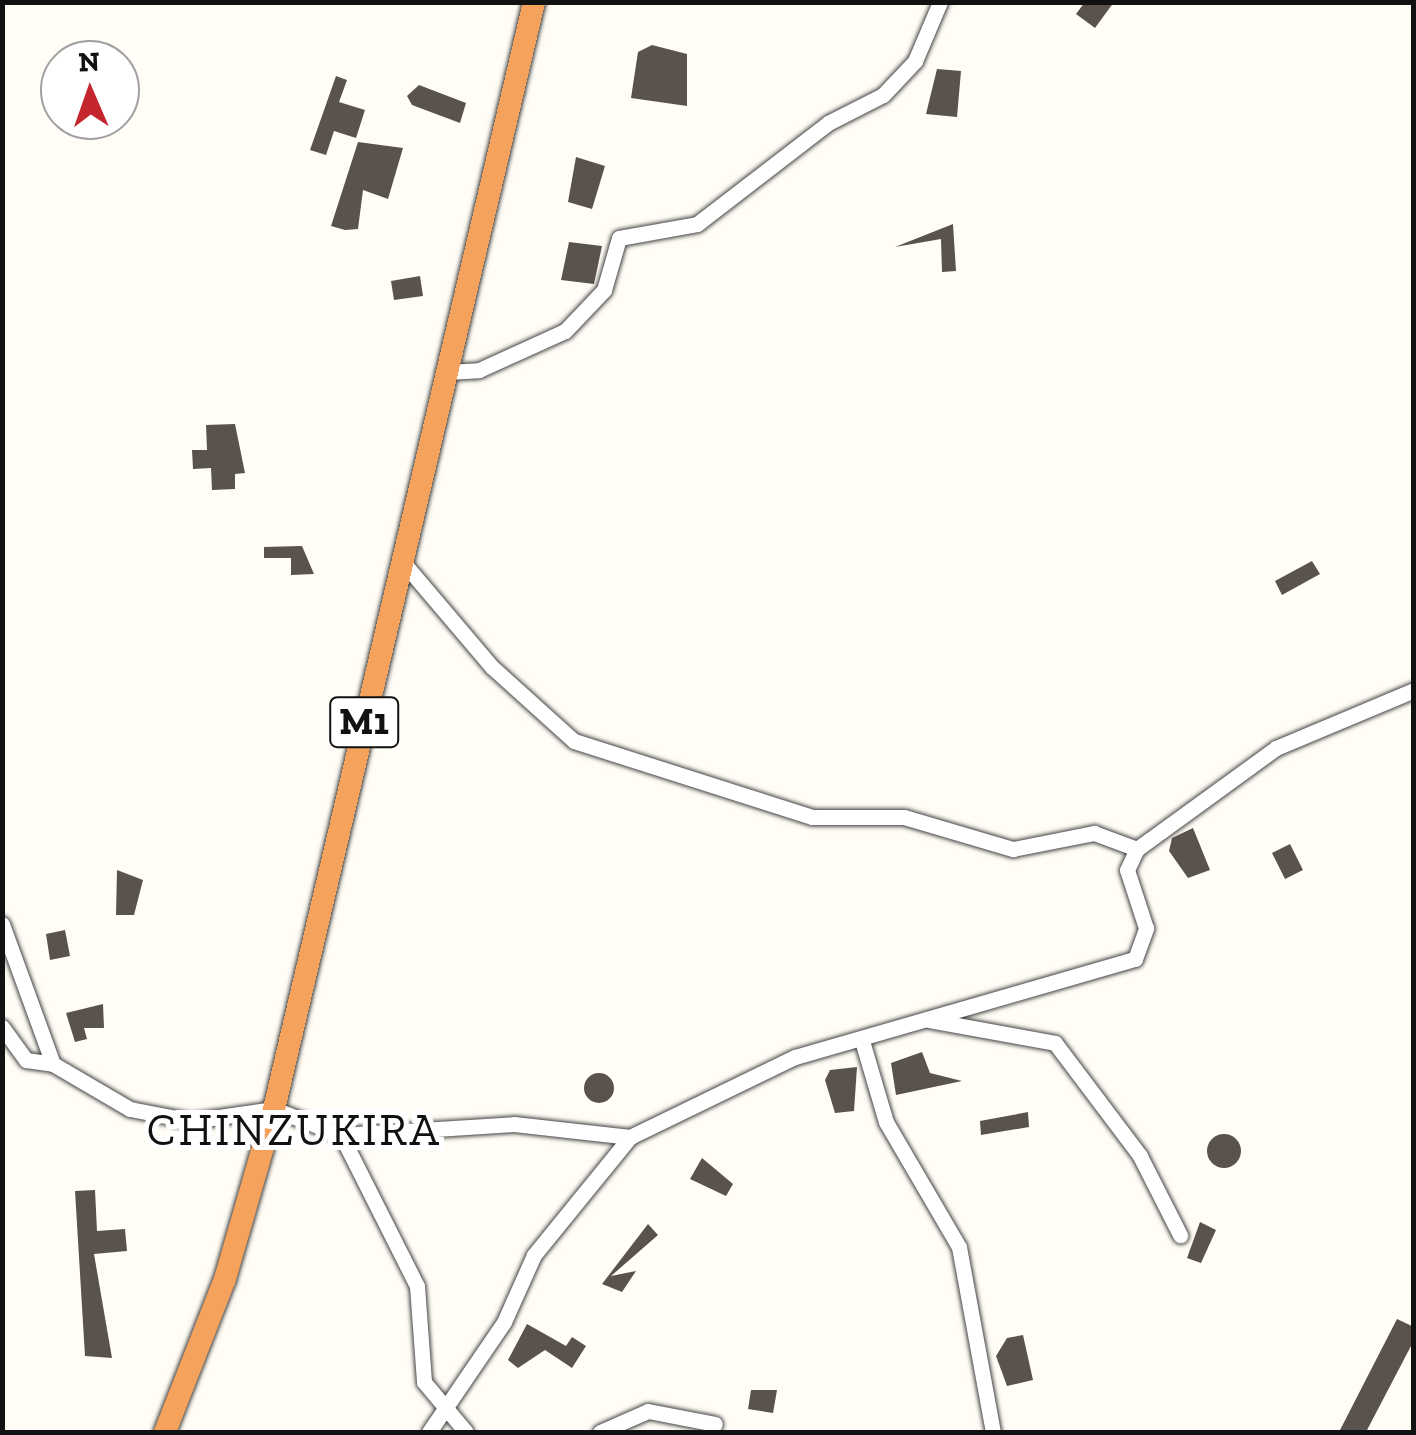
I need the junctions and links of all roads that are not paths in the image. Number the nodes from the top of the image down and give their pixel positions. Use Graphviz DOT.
graph roads {
  1 [pos="534,2"];
  2 [pos="940,2"];
  3 [pos="446,372"];
  4 [pos="402,561"];
  5 [pos="1414,690"];
  6 [pos="1137,849"];
  7 [pos="2,924"];
  8 [pos="929,1020"];
  9 [pos="2,1028"];
  10 [pos="862,1044"];
  11 [pos="54,1064"];
  12 [pos="274,1110"];
  13 [pos="341,1135"];
  14 [pos="630,1136"];
  15 [pos="1180,1235"];
  16 [pos="442,1412"];
  17 [pos="715,1424"];
  18 [pos="165,1432"];
  19 [pos="429,1432"];
  20 [pos="466,1432"];
  21 [pos="600,1432"];
  22 [pos="993,1432"];
  1 -- 3 [label="highway, M1"];
  2 -- 3 [label="street"];
  3 -- 4 [label="highway, M1"];
  4 -- 6 [label="street"];
  4 -- 12 [label="highway, M1"];
  5 -- 6 [label="street"];
  6 -- 8 [label="street"];
  7 -- 11 [label="street"];
  8 -- 10 [label="street"];
  8 -- 15 [label="street"];
  9 -- 11 [label="street"];
  10 -- 14 [label="street"];
  10 -- 22 [label="street"];
  11 -- 12 [label="street"];
  12 -- 13 [label="street"];
  12 -- 18 [label="highway, M1"];
  13 -- 14 [label="street"];
  13 -- 16 [label="street"];
  14 -- 16 [label="street"];
  16 -- 19 [label="street"];
  16 -- 20 [label="street"];
  17 -- 21 [label="street"];
}
